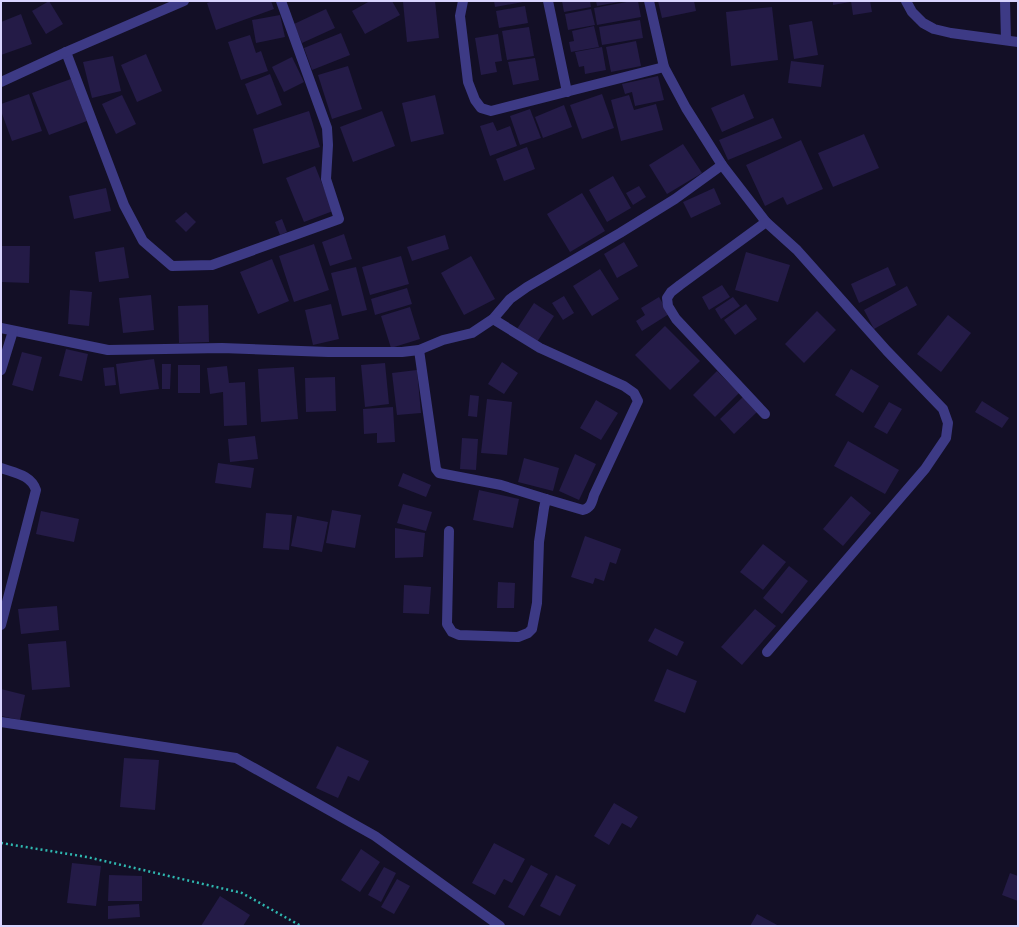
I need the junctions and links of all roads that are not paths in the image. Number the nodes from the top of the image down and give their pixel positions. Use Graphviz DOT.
graph roads {
  1 [pos="184,1"];
  2 [pos="281,1"];
  3 [pos="464,1"];
  4 [pos="548,1"];
  5 [pos="649,1"];
  6 [pos="906,1"];
  7 [pos="1005,1"];
  8 [pos="1006,40"];
  9 [pos="1018,42"];
  10 [pos="66,52"];
  11 [pos="664,67"];
  12 [pos="1,82"];
  13 [pos="568,92"];
  14 [pos="722,165"];
  15 [pos="766,222"];
  16 [pos="492,319"];
  17 [pos="1,328"];
  18 [pos="13,331"];
  19 [pos="419,350"];
  20 [pos="1,370"];
  21 [pos="765,414"];
  22 [pos="1,468"];
  23 [pos="546,500"];
  24 [pos="449,531"];
  25 [pos="1,625"];
  26 [pos="767,652"];
  27 [pos="1,722"];
  28 [pos="500,926"];
  1 -- 10 [label="street"];
  2 -- 10 [label="street"];
  3 -- 13 [label="street"];
  4 -- 13 [label="street"];
  5 -- 11 [label="street"];
  6 -- 8 [label="street"];
  7 -- 8 [label="street"];
  8 -- 9 [label="street"];
  10 -- 12 [label="street"];
  11 -- 13 [label="street"];
  11 -- 14 [label="street"];
  14 -- 15 [label="street"];
  14 -- 16 [label="street"];
  15 -- 21 [label="street"];
  15 -- 26 [label="street"];
  16 -- 19 [label="street"];
  16 -- 23 [label="street"];
  17 -- 18 [label="street"];
  18 -- 19 [label="street"];
  18 -- 20 [label="street"];
  19 -- 23 [label="street"];
  22 -- 25 [label="street"];
  23 -- 24 [label="street"];
  27 -- 28 [label="street"];
}
